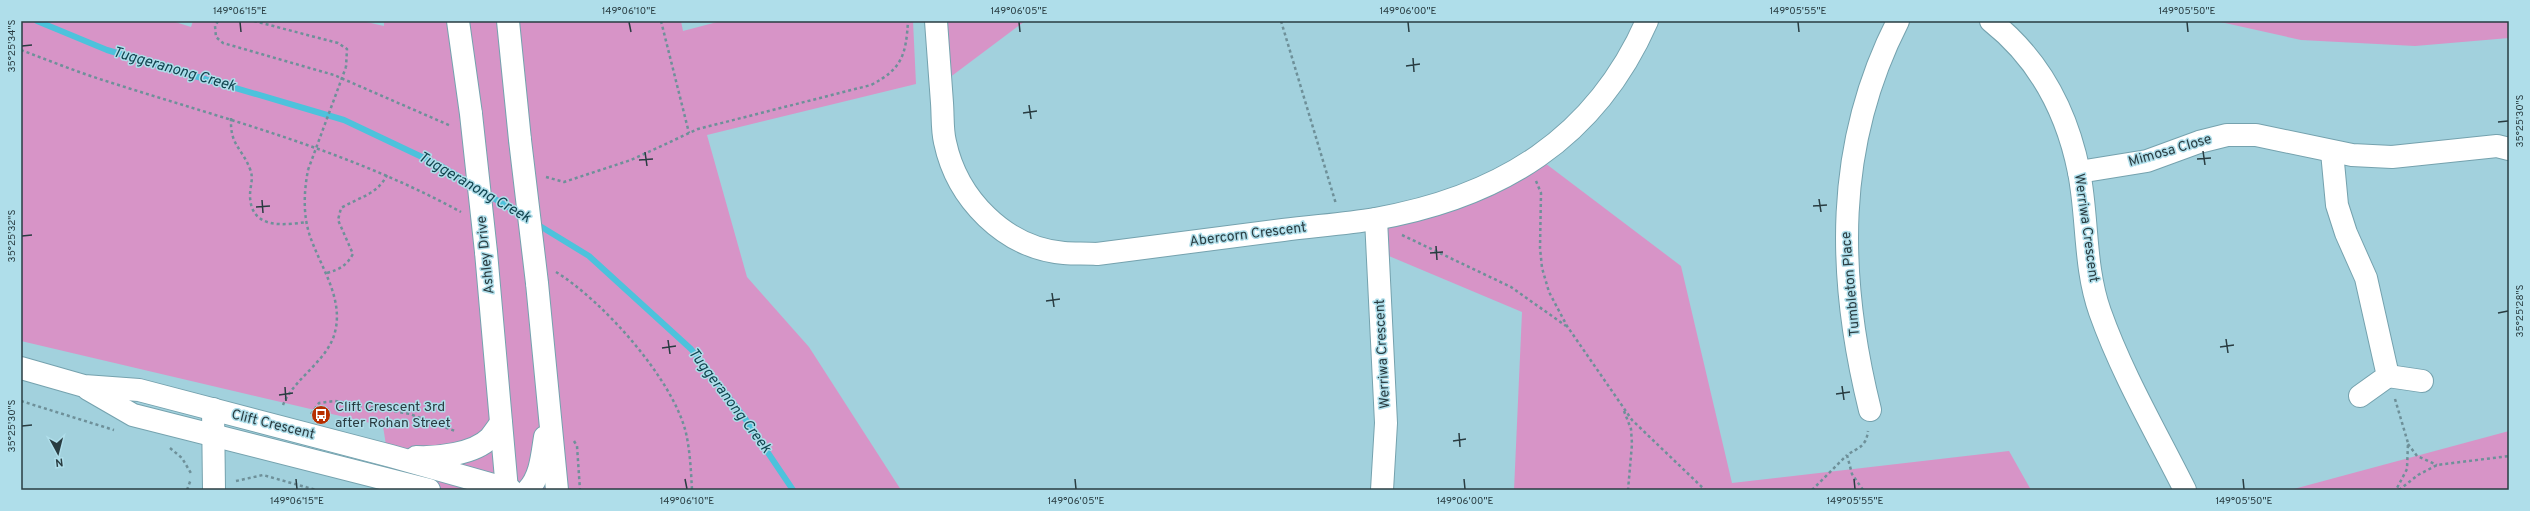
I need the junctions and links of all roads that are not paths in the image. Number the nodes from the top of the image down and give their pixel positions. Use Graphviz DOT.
graph roads {
  1 [pos="458,21"];
  2 [pos="508,21"];
  3 [pos="936,21"];
  4 [pos="1647,21"];
  5 [pos="1898,21"];
  6 [pos="1991,21"];
  7 [pos="2509,148"];
  8 [pos="2332,152"];
  9 [pos="2079,172"];
  10 [pos="1376,219"];
  11 [pos="21,368"];
  12 [pos="2388,376"];
  13 [pos="2422,381"];
  14 [pos="84,386"];
  15 [pos="2360,396"];
  16 [pos="550,408"];
  17 [pos="212,409"];
  18 [pos="1870,410"];
  19 [pos="501,423"];
  20 [pos="213,435"];
  21 [pos="391,456"];
  22 [pos="385,480"];
  23 [pos="223,486"];
  24 [pos="508,489"];
  25 [pos="408,490"];
  26 [pos="429,490"];
  27 [pos="528,490"];
  28 [pos="557,490"];
  29 [pos="1382,490"];
  30 [pos="2185,490"];
  1 -- 19 [label="street, Ashley Drive, bridge"];
  2 -- 16 [label="street, bridge"];
  3 -- 10 [label="street, Abercorn Crescent"];
  4 -- 10 [label="street, Abercorn Crescent"];
  5 -- 18 [label="street, Tumbleton Place"];
  6 -- 9 [label="street, Werriwa Crescent"];
  7 -- 8 [label="street, Mimosa Close"];
  8 -- 9 [label="street, Mimosa Close"];
  8 -- 12 [label="street"];
  9 -- 30 [label="street, Werriwa Crescent"];
  10 -- 29 [label="street, Werriwa Crescent"];
  11 -- 14 [label="street, Clift Crescent"];
  12 -- 13 [label="street"];
  12 -- 15 [label="street"];
  14 -- 17 [label="street, Clift Crescent"];
  14 -- 20 [label="street, Clift Crescent"];
  16 -- 27 [label="street"];
  16 -- 28 [label="street"];
  17 -- 20 [label="street"];
  17 -- 21 [label="street, Clift Crescent"];
  19 -- 21 [label="street"];
  19 -- 24 [label="street, Ashley Drive"];
  20 -- 22 [label="street, Clift Crescent"];
  20 -- 23 [label="street"];
  21 -- 24 [label="street, Clift Crescent"];
  22 -- 25 [label="street"];
  22 -- 26 [label="street, Clift Crescent"];
}
